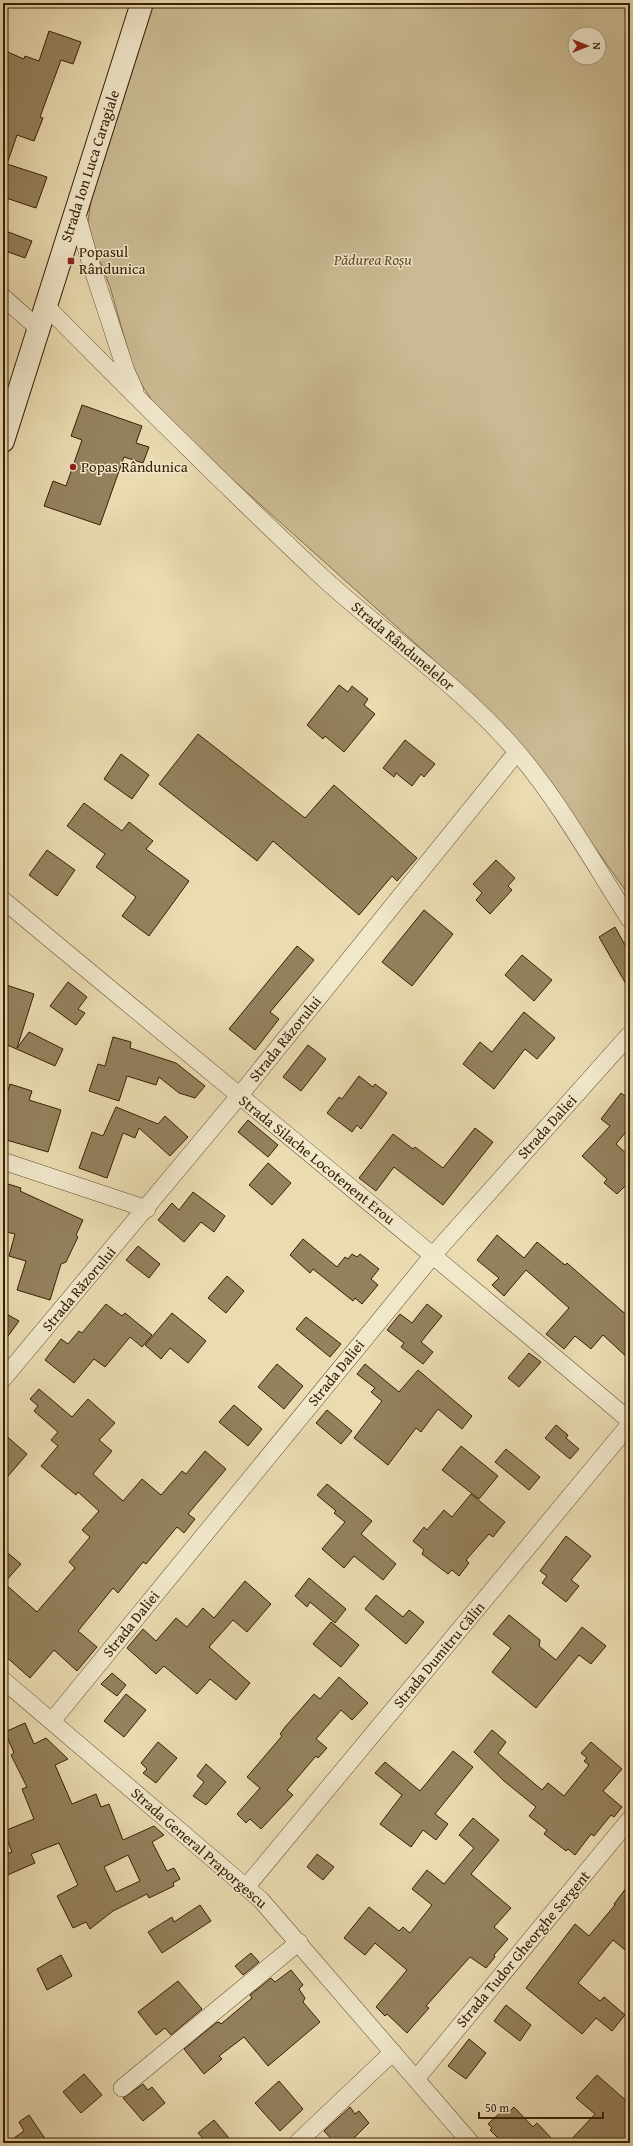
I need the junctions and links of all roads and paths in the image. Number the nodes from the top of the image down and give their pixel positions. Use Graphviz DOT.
graph roads {
  1 [pos="142,3"];
  2 [pos="76,211"];
  3 [pos="3,297"];
  4 [pos="46,306"];
  5 [pos="39,329"];
  6 [pos="140,402"];
  7 [pos="3,441"];
  8 [pos="517,752"];
  9 [pos="3,900"];
  10 [pos="630,920"];
  11 [pos="630,1034"];
  12 [pos="239,1096"];
  13 [pos="3,1161"];
  14 [pos="147,1209"];
  15 [pos="434,1254"];
  16 [pos="3,1379"];
  17 [pos="630,1421"];
  18 [pos="630,1424"];
  19 [pos="3,1680"];
  20 [pos="52,1721"];
  21 [pos="630,1819"];
  22 [pos="247,1886"];
  23 [pos="299,1942"];
  24 [pos="393,2052"];
  25 [pos="416,2079"];
  26 [pos="122,2088"];
  27 [pos="297,2143"];
  28 [pos="471,2143"];
  1 -- 2 [label="main road, Strada Ion Luca Caragiale"];
  2 -- 4 [label="main road, Strada Ion Luca Caragiale"];
  2 -- 6 [label="street, Strada Rândunelelor"];
  3 -- 5 [label="street"];
  4 -- 5 [label="main road, Strada Ion Luca Caragiale"];
  4 -- 6 [label="street, Strada Rândunelelor"];
  5 -- 7 [label="main road, Strada Ion Luca Caragiale"];
  6 -- 8 [label="street, Strada Rândunelelor"];
  8 -- 10 [label="street, Strada Rândunelelor"];
  8 -- 12 [label="street, Strada Răzorului"];
  9 -- 12 [label="street, Strada Silache Locotenent Erou"];
  11 -- 15 [label="street, Strada Daliei"];
  12 -- 14 [label="street, Strada Răzorului"];
  12 -- 15 [label="street, Strada Silache Locotenent Erou"];
  13 -- 14 [label="street"];
  14 -- 16 [label="street, Strada Răzorului"];
  15 -- 17 [label="street, Strada Silache Locotenent Erou"];
  15 -- 20 [label="street, Strada Daliei"];
  18 -- 22 [label="street, Strada Dumitru Călin"];
  19 -- 20 [label="street, Strada General Praporgescu"];
  20 -- 22 [label="street, Strada General Praporgescu"];
  21 -- 25 [label="street, Strada Tudor Gheorghe Sergent"];
  22 -- 23 [label="street, Strada General Praporgescu"];
  23 -- 24 [label="street, Strada General Praporgescu"];
  23 -- 26 [label="street"];
  24 -- 25 [label="street, Strada General Praporgescu"];
  24 -- 27 [label="street"];
  25 -- 28 [label="street, Strada General Praporgescu"];
}
